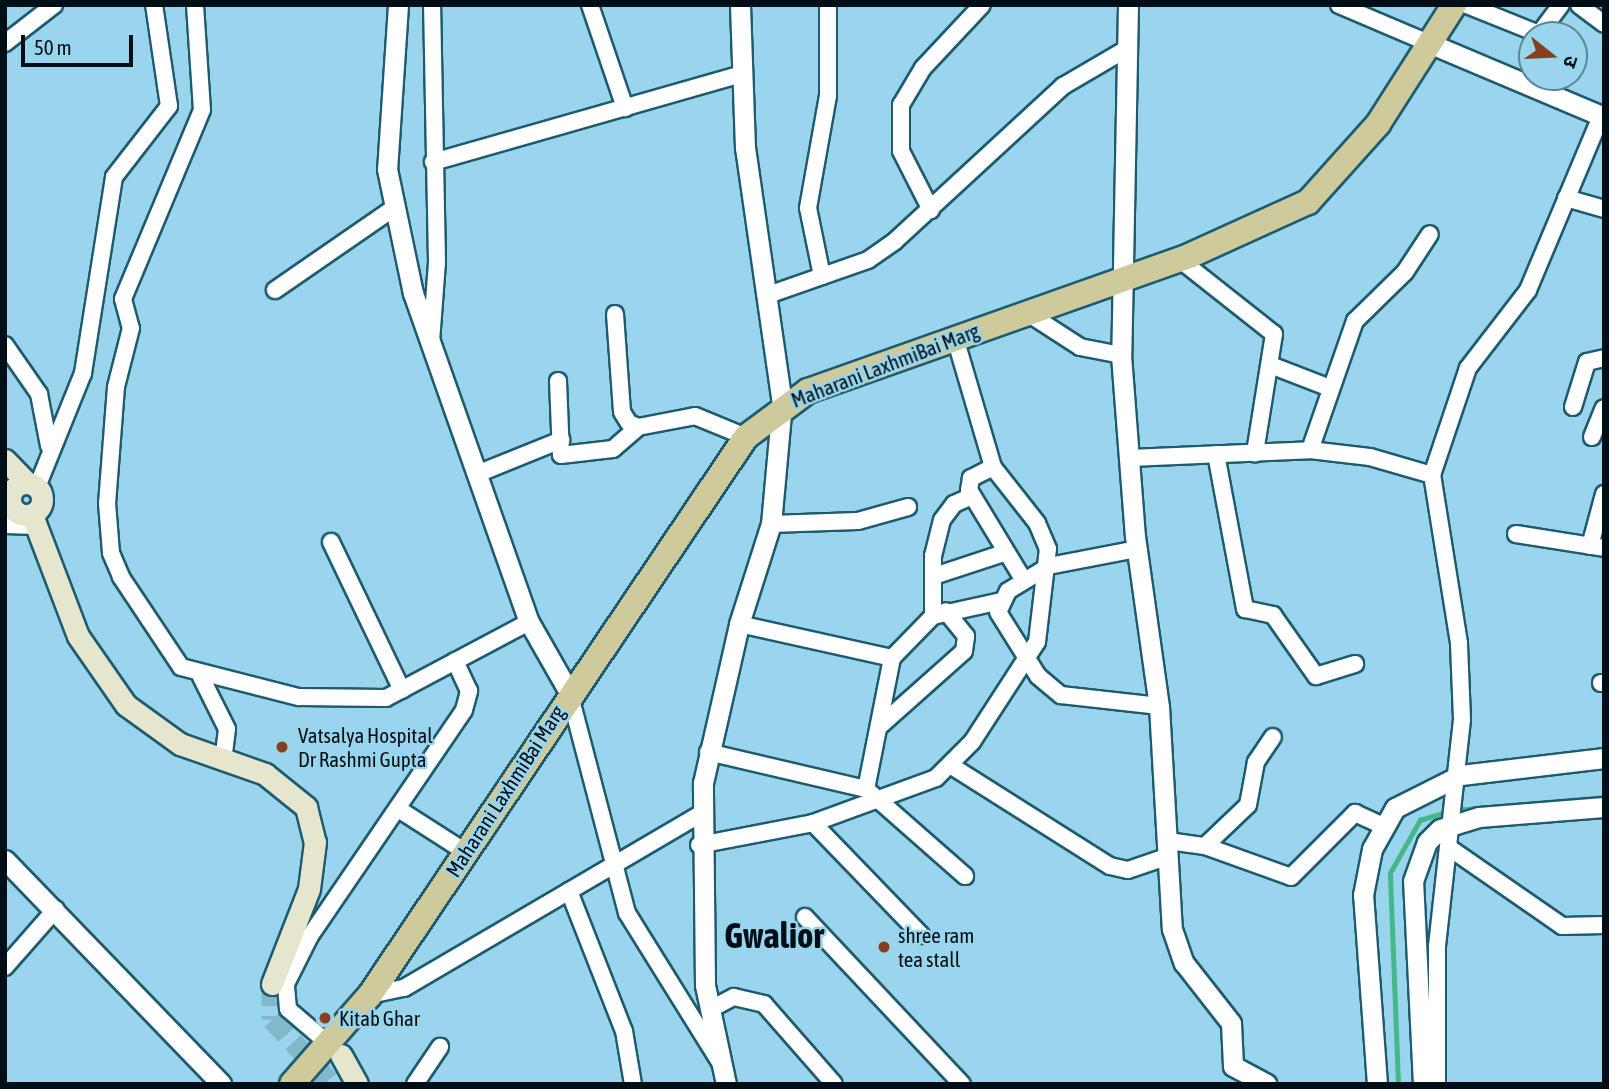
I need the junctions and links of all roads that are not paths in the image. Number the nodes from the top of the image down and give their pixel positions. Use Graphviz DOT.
graph roads {
  1 [pos="54,5"];
  2 [pos="154,5"];
  3 [pos="195,5"];
  4 [pos="398,5"];
  5 [pos="432,5"];
  6 [pos="590,5"];
  7 [pos="740,5"];
  8 [pos="828,5"];
  9 [pos="982,5"];
  10 [pos="1128,5"];
  11 [pos="1339,5"];
  12 [pos="1454,5"];
  13 [pos="1467,5"];
  14 [pos="1562,5"];
  15 [pos="1579,5"];
  16 [pos="1604,24"];
  17 [pos="5,43"];
  18 [pos="1431,44"];
  19 [pos="1128,48"];
  20 [pos="741,74"];
  21 [pos="625,108"];
  22 [pos="1602,116"];
  23 [pos="433,162"];
  24 [pos="1566,198"];
  25 [pos="394,208"];
  26 [pos="1604,209"];
  27 [pos="931,210"];
  28 [pos="1430,234"];
  29 [pos="1179,259"];
  30 [pos="822,276"];
  31 [pos="1118,281"];
  32 [pos="275,290"];
  33 [pos="768,295"];
  34 [pos="1026,312"];
  35 [pos="615,314"];
  36 [pos="955,338"];
  37 [pos="431,342"];
  38 [pos="5,345"];
  39 [pos="1121,355"];
  40 [pos="1604,358"];
  41 [pos="1273,366"];
  42 [pos="558,381"];
  43 [pos="1330,388"];
  44 [pos="782,404"];
  45 [pos="1573,407"];
  46 [pos="1604,408"];
  47 [pos="638,427"];
  48 [pos="746,437"];
  49 [pos="1592,437"];
  50 [pos="561,440"];
  51 [pos="49,446"];
  52 [pos="1310,450"];
  53 [pos="1255,453"];
  54 [pos="1216,454"];
  55 [pos="1130,458"];
  56 [pos="5,460"];
  57 [pos="993,467"];
  58 [pos="477,474"];
  59 [pos="1432,475"];
  60 [pos="32,485"];
  61 [pos="1604,494"];
  62 [pos="972,496"];
  63 [pos="7,497"];
  64 [pos="908,507"];
  65 [pos="34,521"];
  66 [pos="771,524"];
  67 [pos="5,525"];
  68 [pos="1516,534"];
  69 [pos="331,542"];
  70 [pos="1597,547"];
  71 [pos="1137,549"];
  72 [pos="1004,553"];
  73 [pos="1049,566"];
  74 [pos="934,576"];
  75 [pos="1023,579"];
  76 [pos="1001,601"];
  77 [pos="940,613"];
  78 [pos="529,622"];
  79 [pos="740,624"];
  80 [pos="892,658"];
  81 [pos="1027,659"];
  82 [pos="455,661"];
  83 [pos="1356,664"];
  84 [pos="201,677"];
  85 [pos="402,691"];
  86 [pos="569,692"];
  87 [pos="1159,706"];
  88 [pos="881,725"];
  89 [pos="1273,737"];
  90 [pos="708,752"];
  91 [pos="1604,758"];
  92 [pos="223,760"];
  93 [pos="950,765"];
  94 [pos="1460,778"];
  95 [pos="866,789"];
  96 [pos="881,800"];
  97 [pos="1604,807"];
  98 [pos="400,810"];
  99 [pos="701,814"];
  100 [pos="1454,821"];
  101 [pos="813,823"];
  102 [pos="1383,825"];
  103 [pos="699,845"];
  104 [pos="1205,846"];
  105 [pos="1168,848"];
  106 [pos="1451,849"];
  107 [pos="467,853"];
  108 [pos="5,860"];
  109 [pos="613,862"];
  110 [pos="965,876"];
  111 [pos="569,891"];
  112 [pos="56,909"];
  113 [pos="804,917"];
  114 [pos="1604,925"];
  115 [pos="921,934"];
  116 [pos="5,967"];
  117 [pos="272,984"];
  118 [pos="381,994"];
  119 [pos="711,1009"];
  120 [pos="440,1047"];
  121 [pos="335,1050"];
  122 [pos="725,1076"];
  123 [pos="221,1084"];
  124 [pos="292,1084"];
  125 [pos="314,1084"];
  126 [pos="357,1084"];
  127 [pos="416,1084"];
  128 [pos="633,1084"];
  129 [pos="833,1084"];
  130 [pos="962,1084"];
  131 [pos="1267,1084"];
  132 [pos="1377,1084"];
  133 [pos="1423,1084"];
  134 [pos="1437,1084"];
  1 -- 17 [label="street"];
  2 -- 51 [label="street"];
  3 -- 84 [label="street"];
  4 -- 25 [label="street"];
  5 -- 23 [label="street"];
  6 -- 21 [label="street"];
  7 -- 20 [label="street"];
  8 -- 30 [label="street"];
  9 -- 27 [label="street"];
  10 -- 19 [label="street"];
  11 -- 18 [label="street"];
  12 -- 18 [label="main road, Maharani LaxhmiBai Marg"];
  13 -- 14 [label="street"];
  15 -- 16 [label="street"];
  18 -- 22 [label="street"];
  18 -- 29 [label="main road, Maharani LaxhmiBai Marg"];
  19 -- 27 [label="street"];
  19 -- 31 [label="street"];
  20 -- 21 [label="street"];
  20 -- 33 [label="street"];
  21 -- 23 [label="street"];
  22 -- 24 [label="street"];
  23 -- 37 [label="street"];
  24 -- 26 [label="street"];
  24 -- 59 [label="street"];
  25 -- 32 [label="street"];
  25 -- 37 [label="street"];
  27 -- 30 [label="street"];
  28 -- 43 [label="street"];
  29 -- 31 [label="main road, Maharani LaxhmiBai Marg"];
  29 -- 41 [label="street"];
  30 -- 33 [label="street"];
  31 -- 34 [label="main road, Maharani LaxhmiBai Marg"];
  31 -- 39 [label="street"];
  33 -- 44 [label="street"];
  34 -- 36 [label="main road, Maharani LaxhmiBai Marg"];
  34 -- 39 [label="street"];
  35 -- 47 [label="street"];
  36 -- 44 [label="main road, Maharani LaxhmiBai Marg"];
  36 -- 57 [label="street"];
  37 -- 58 [label="street"];
  38 -- 51 [label="street"];
  39 -- 55 [label="street"];
  40 -- 45 [label="street"];
  41 -- 43 [label="street"];
  41 -- 53 [label="street"];
  42 -- 50 [label="street"];
  43 -- 52 [label="street"];
  44 -- 48 [label="main road, Maharani LaxhmiBai Marg"];
  44 -- 66 [label="street"];
  46 -- 49 [label="street"];
  47 -- 48 [label="street"];
  47 -- 50 [label="street"];
  48 -- 86 [label="main road, Maharani LaxhmiBai Marg"];
  50 -- 58 [label="street"];
  51 -- 60 [label="street"];
  52 -- 53 [label="street"];
  52 -- 59 [label="street"];
  53 -- 54 [label="street"];
  54 -- 55 [label="street"];
  54 -- 83 [label="street"];
  55 -- 71 [label="street"];
  56 -- 60 [label="main road"];
  57 -- 62 [label="street"];
  57 -- 73 [label="street"];
  58 -- 78 [label="street"];
  59 -- 94 [label="street"];
  60 -- 63 [label="main road"];
  60 -- 65 [label="main road"];
  61 -- 70 [label="street"];
  62 -- 72 [label="street"];
  62 -- 74 [label="street"];
  63 -- 65 [label="main road"];
  64 -- 66 [label="street"];
  65 -- 67 [label="street"];
  65 -- 92 [label="main road"];
  66 -- 79 [label="street"];
  68 -- 70 [label="street"];
  69 -- 85 [label="street"];
  71 -- 73 [label="street"];
  71 -- 87 [label="street"];
  72 -- 74 [label="street"];
  72 -- 75 [label="street"];
  73 -- 75 [label="street"];
  73 -- 81 [label="street"];
  74 -- 77 [label="street"];
  75 -- 76 [label="street"];
  76 -- 77 [label="street"];
  76 -- 81 [label="street"];
  77 -- 80 [label="street"];
  77 -- 88 [label="street"];
  78 -- 82 [label="street"];
  78 -- 86 [label="street"];
  79 -- 80 [label="street"];
  79 -- 90 [label="street"];
  80 -- 88 [label="street"];
  81 -- 87 [label="street"];
  81 -- 93 [label="street"];
  82 -- 85 [label="street"];
  82 -- 98 [label="street"];
  84 -- 85 [label="street"];
  84 -- 92 [label="street"];
  86 -- 107 [label="main road, Maharani LaxhmiBai Marg"];
  86 -- 109 [label="street"];
  87 -- 105 [label="street"];
  88 -- 95 [label="street"];
  89 -- 104 [label="street"];
  90 -- 95 [label="street"];
  90 -- 99 [label="street"];
  91 -- 94 [label="street"];
  92 -- 117 [label="main road"];
  93 -- 96 [label="street"];
  93 -- 105 [label="street"];
  94 -- 100 [label="street"];
  94 -- 102 [label="street"];
  95 -- 96 [label="street"];
  96 -- 101 [label="street"];
  96 -- 110 [label="street"];
  97 -- 100 [label="street"];
  98 -- 107 [label="street"];
  98 -- 121 [label="street"];
  99 -- 103 [label="street"];
  99 -- 109 [label="street"];
  100 -- 106 [label="street"];
  100 -- 133 [label="street"];
  101 -- 103 [label="street"];
  101 -- 115 [label="street"];
  102 -- 104 [label="street"];
  102 -- 132 [label="street"];
  103 -- 119 [label="street"];
  104 -- 105 [label="street"];
  105 -- 131 [label="street"];
  106 -- 114 [label="street"];
  106 -- 134 [label="street"];
  107 -- 118 [label="main road, Maharani LaxhmiBai Marg"];
  108 -- 112 [label="street"];
  109 -- 111 [label="street"];
  109 -- 122 [label="street"];
  111 -- 118 [label="street"];
  111 -- 128 [label="street"];
  112 -- 116 [label="street"];
  112 -- 123 [label="street"];
  113 -- 130 [label="street"];
  118 -- 121 [label="main road, Maharani LaxhmiBai Marg"];
  119 -- 122 [label="street"];
  119 -- 129 [label="street"];
  120 -- 127 [label="street"];
  121 -- 124 [label="main road, Maharani LaxhmiBai Marg"];
  121 -- 125 [label="main road"];
  121 -- 126 [label="main road"];
}
